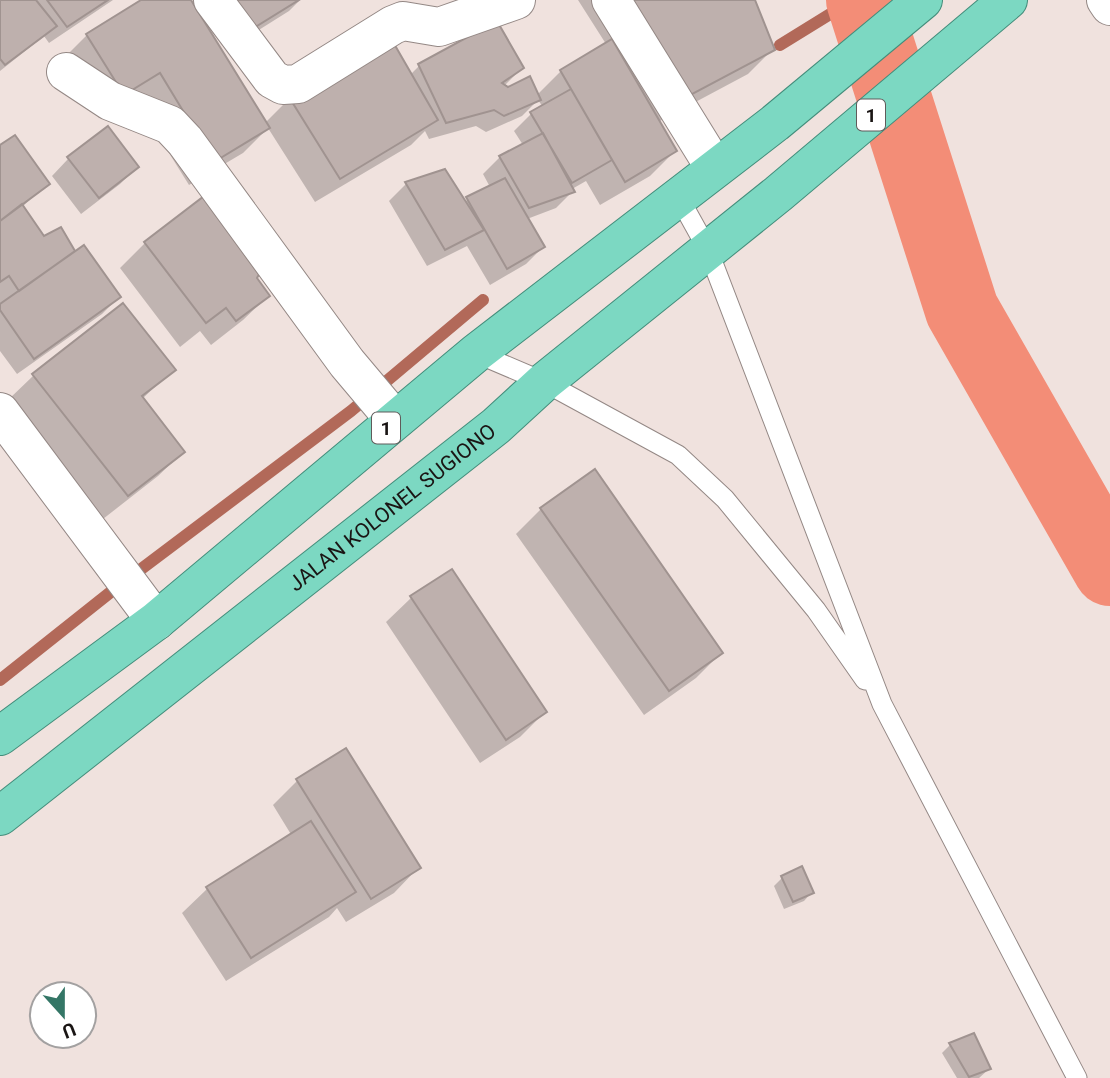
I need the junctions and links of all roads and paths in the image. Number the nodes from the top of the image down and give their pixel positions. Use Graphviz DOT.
graph roads {
  1 [pos="213,0"];
  2 [pos="516,0"];
  3 [pos="611,0"];
  4 [pos="1007,0"];
  5 [pos="1106,0"];
  6 [pos="923,1"];
  7 [pos="1110,6"];
  8 [pos="66,72"];
  9 [pos="715,168"];
  10 [pos="678,196"];
  11 [pos="708,250"];
  12 [pos="476,353"];
  13 [pos="544,382"];
  14 [pos="0,412"];
  15 [pos="389,412"];
  16 [pos="146,608"];
  17 [pos="882,704"];
  18 [pos="0,736"];
  19 [pos="0,816"];
  20 [pos="1077,1078"];
  1 -- 2 [label="street"];
  3 -- 9 [label="street"];
  4 -- 11 [label="highway, JALAN KOLONEL SUGIONO / 1"];
  5 -- 7 [label="street"];
  6 -- 9 [label="highway, 1"];
  8 -- 15 [label="street"];
  9 -- 10 [label="highway, 1"];
  10 -- 11 [label="lane"];
  10 -- 12 [label="highway, 1"];
  11 -- 13 [label="highway, JALAN KOLONEL SUGIONO / 1"];
  11 -- 17 [label="lane"];
  12 -- 13 [label="lane"];
  12 -- 15 [label="highway, 1"];
  13 -- 17 [label="lane"];
  13 -- 19 [label="highway, JALAN KOLONEL SUGIONO / 1"];
  14 -- 16 [label="street"];
  15 -- 16 [label="highway, 1"];
  16 -- 18 [label="highway, 1"];
  17 -- 20 [label="lane"];
}
